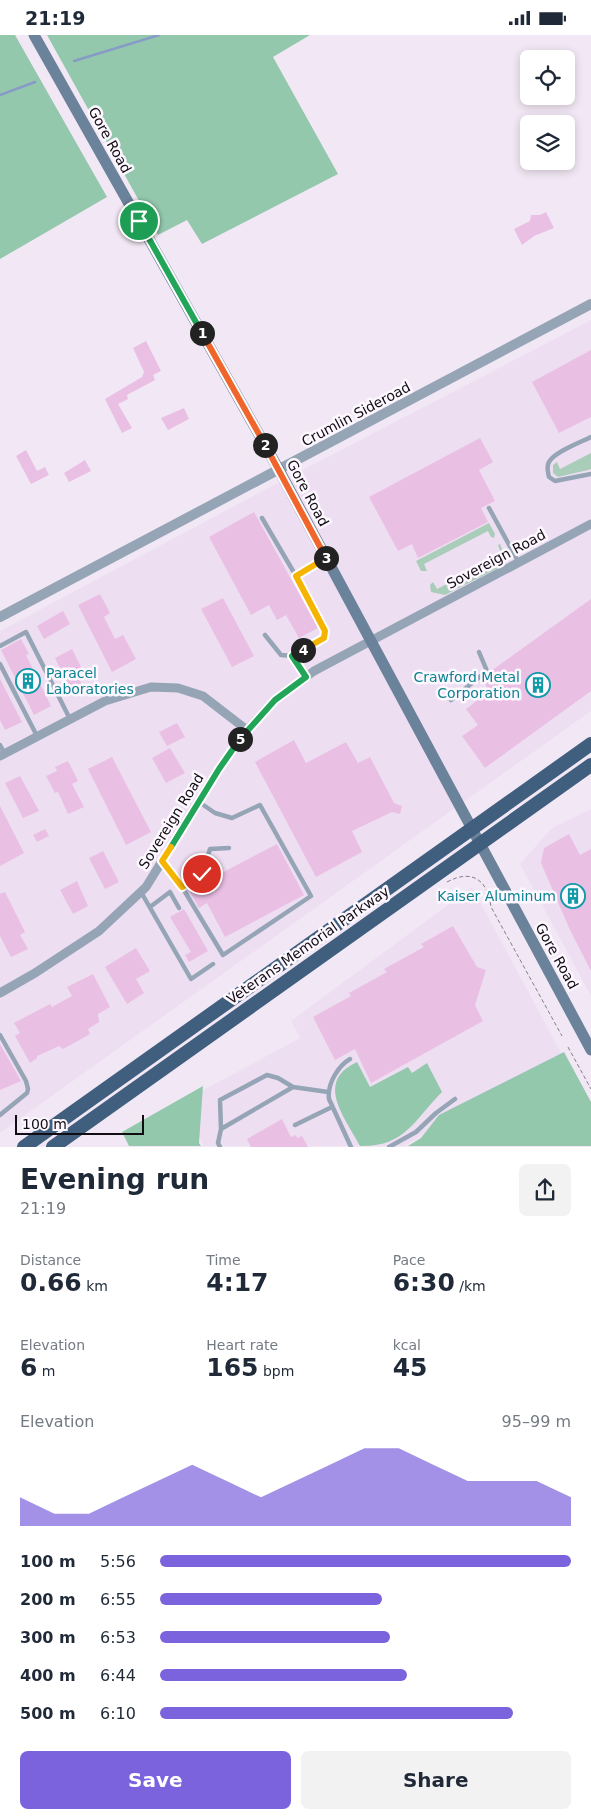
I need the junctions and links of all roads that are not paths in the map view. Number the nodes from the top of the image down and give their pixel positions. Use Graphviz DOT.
graph roads {
  1 [pos="34,35"];
  2 [pos="591,304"];
  3 [pos="591,437"];
  4 [pos="279,470"];
  5 [pos="591,474"];
  6 [pos="489,508"];
  7 [pos="262,518"];
  8 [pos="591,524"];
  9 [pos="326,559"];
  10 [pos="519,563"];
  11 [pos="296,576"];
  12 [pos="0,617"];
  13 [pos="265,635"];
  14 [pos="371,641"];
  15 [pos="0,646"];
  16 [pos="479,652"];
  17 [pos="292,656"];
  18 [pos="0,664"];
  19 [pos="306,677"];
  20 [pos="451,700"];
  21 [pos="70,719"];
  22 [pos="247,730"];
  23 [pos="37,736"];
  24 [pos="591,744"];
  25 [pos="0,745"];
  26 [pos="2,755"];
  27 [pos="591,765"];
  28 [pos="199,801"];
  29 [pos="471,830"];
  30 [pos="479,844"];
  31 [pos="229,848"];
  32 [pos="162,861"];
  33 [pos="182,887"];
  34 [pos="141,892"];
  35 [pos="150,907"];
  36 [pos="179,908"];
  37 [pos="213,964"];
  38 [pos="0,993"];
  39 [pos="0,1035"];
  40 [pos="591,1050"];
  41 [pos="350,1059"];
  42 [pos="293,1087"];
  43 [pos="328,1092"];
  44 [pos="455,1099"];
  45 [pos="332,1107"];
  46 [pos="0,1115"];
  47 [pos="295,1125"];
  48 [pos="222,1129"];
  49 [pos="24,1147"];
  50 [pos="54,1147"];
  51 [pos="220,1147"];
  52 [pos="352,1147"];
  53 [pos="390,1147"];
  1 -- 4 [label="main road, Gore Road"];
  2 -- 4 [label="street, Crumlin Sideroad"];
  3 -- 5 [label="lane"];
  4 -- 9 [label="main road, Gore Road"];
  4 -- 12 [label="street, Crumlin Sideroad"];
  6 -- 10 [label="lane"];
  7 -- 11 [label="lane"];
  8 -- 10 [label="street, Sovereign Road"];
  9 -- 11 [label="lane"];
  9 -- 14 [label="main road, Gore Road"];
  10 -- 14 [label="street, Sovereign Road"];
  11 -- 17 [label="lane"];
  13 -- 17 [label="lane"];
  14 -- 19 [label="street, Sovereign Road"];
  14 -- 29 [label="main road, Gore Road"];
  15 -- 21 [label="lane"];
  16 -- 20 [label="lane"];
  17 -- 19 [label="lane"];
  18 -- 23 [label="lane"];
  19 -- 22 [label="street, Sovereign Road"];
  21 -- 22 [label="street"];
  21 -- 23 [label="street"];
  22 -- 28 [label="street, Sovereign Road"];
  23 -- 26 [label="street"];
  24 -- 29 [label="highway, Veterans Memorial Parkway"];
  25 -- 26 [label="lane"];
  27 -- 30 [label="highway, Veterans Memorial Parkway"];
  28 -- 32 [label="street, Sovereign Road"];
  28 -- 33 [label="lane"];
  29 -- 30 [label="main road, Gore Road"];
  29 -- 49 [label="highway, Veterans Memorial Parkway"];
  30 -- 40 [label="main road, Gore Road"];
  30 -- 50 [label="highway, Veterans Memorial Parkway"];
  31 -- 33 [label="lane"];
  32 -- 33 [label="lane"];
  32 -- 34 [label="street, Sovereign Road"];
  34 -- 35 [label="lane"];
  34 -- 38 [label="street, Sovereign Road"];
  35 -- 36 [label="lane"];
  35 -- 37 [label="lane"];
  39 -- 46 [label="lane"];
  41 -- 43 [label="lane"];
  42 -- 43 [label="lane"];
  42 -- 48 [label="lane"];
  42 -- 48 [label="lane"];
  43 -- 45 [label="lane"];
  44 -- 53 [label="lane"];
  45 -- 47 [label="lane"];
  45 -- 52 [label="lane"];
  48 -- 51 [label="lane"];
}
